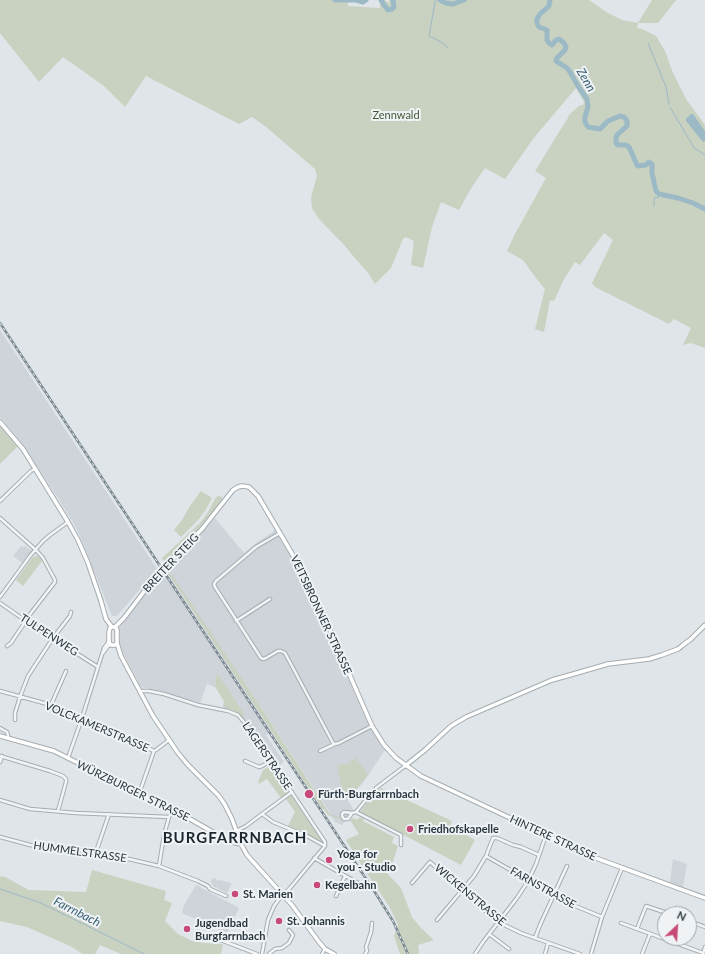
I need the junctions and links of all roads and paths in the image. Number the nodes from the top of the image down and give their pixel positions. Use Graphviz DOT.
graph roads {
  1 [pos="0,422"];
  2 [pos="34,469"];
  3 [pos="226,498"];
  4 [pos="0,501"];
  5 [pos="0,518"];
  6 [pos="68,522"];
  7 [pos="280,532"];
  8 [pos="36,550"];
  9 [pos="0,596"];
  10 [pos="270,599"];
  11 [pos="0,603"];
  12 [pos="71,612"];
  13 [pos="26,621"];
  14 [pos="236,621"];
  15 [pos="705,625"];
  16 [pos="113,629"];
  17 [pos="53,638"];
  18 [pos="112,643"];
  19 [pos="7,646"];
  20 [pos="98,667"];
  21 [pos="66,671"];
  22 [pos="0,691"];
  23 [pos="140,692"];
  24 [pos="20,697"];
  25 [pos="51,706"];
  26 [pos="82,718"];
  27 [pos="15,720"];
  28 [pos="372,726"];
  29 [pos="0,728"];
  30 [pos="0,736"];
  31 [pos="8,738"];
  32 [pos="168,740"];
  33 [pos="335,744"];
  34 [pos="154,751"];
  35 [pos="320,751"];
  36 [pos="1,756"];
  37 [pos="68,758"];
  38 [pos="245,761"];
  39 [pos="271,761"];
  40 [pos="0,762"];
  41 [pos="406,766"];
  42 [pos="292,792"];
  43 [pos="139,794"];
  44 [pos="0,800"];
  45 [pos="173,810"];
  46 [pos="58,811"];
  47 [pos="109,814"];
  48 [pos="262,814"];
  49 [pos="169,817"];
  50 [pos="236,830"];
  51 [pos="546,835"];
  52 [pos="0,837"];
  53 [pos="241,844"];
  54 [pos="325,845"];
  55 [pos="401,845"];
  56 [pos="96,852"];
  57 [pos="539,855"];
  58 [pos="486,856"];
  59 [pos="314,858"];
  60 [pos="159,866"];
  61 [pos="567,866"];
  62 [pos="622,868"];
  63 [pos="345,876"];
  64 [pos="528,881"];
  65 [pos="412,883"];
  66 [pos="365,887"];
  67 [pos="462,890"];
  68 [pos="283,895"];
  69 [pos="554,895"];
  70 [pos="226,896"];
  71 [pos="336,896"];
  72 [pos="705,898"];
  73 [pos="657,910"];
  74 [pos="602,917"];
  75 [pos="437,920"];
  76 [pos="498,922"];
  77 [pos="372,923"];
  78 [pos="621,923"];
  79 [pos="637,929"];
  80 [pos="289,930"];
  81 [pos="489,934"];
  82 [pos="650,934"];
  83 [pos="535,938"];
  84 [pos="218,939"];
  85 [pos="548,943"];
  86 [pos="705,947"];
  87 [pos="509,948"];
  88 [pos="325,949"];
  89 [pos="257,954"];
  90 [pos="262,954"];
  91 [pos="269,954"];
  92 [pos="322,954"];
  93 [pos="334,954"];
  94 [pos="365,954"];
  95 [pos="475,954"];
  96 [pos="545,954"];
  97 [pos="580,954"];
  98 [pos="592,954"];
  99 [pos="642,954"];
  100 [pos="703,954"];
  1 -- 2 [label="street"];
  2 -- 4 [label="street"];
  2 -- 6 [label="street"];
  3 -- 7 [label="street, VEITSBRONNER STRASSE"];
  3 -- 16 [label="street, BREITER STEIG, bridge"];
  5 -- 8 [label="street"];
  6 -- 8 [label="street"];
  6 -- 16 [label="street"];
  7 -- 14 [label="street"];
  7 -- 28 [label="street, VEITSBRONNER STRASSE"];
  8 -- 9 [label="street"];
  8 -- 13 [label="street"];
  10 -- 14 [label="street"];
  11 -- 13 [label="street, TULPENWEG"];
  12 -- 17 [label="street"];
  13 -- 17 [label="street, TULPENWEG"];
  13 -- 19 [label="street"];
  14 -- 33 [label="street"];
  15 -- 41 [label="street"];
  16 -- 18 [label="street"];
  16 -- 18 [label="street"];
  17 -- 20 [label="street, TULPENWEG"];
  17 -- 24 [label="street"];
  18 -- 20 [label="street"];
  18 -- 23 [label="street"];
  20 -- 26 [label="street"];
  21 -- 25 [label="street"];
  22 -- 24 [label="street, VOLCKAMERSTRASSE"];
  23 -- 32 [label="street"];
  23 -- 39 [label="street, LAGERSTRASSE"];
  24 -- 25 [label="street, VOLCKAMERSTRASSE"];
  24 -- 27 [label="street"];
  25 -- 26 [label="street, VOLCKAMERSTRASSE"];
  26 -- 34 [label="street, VOLCKAMERSTRASSE"];
  26 -- 37 [label="street"];
  28 -- 33 [label="street"];
  28 -- 41 [label="street, VEITSBRONNER STRASSE"];
  29 -- 31 [label="street"];
  30 -- 31 [label="street, WÜRZBURGER STRASSE"];
  31 -- 37 [label="street, WÜRZBURGER STRASSE"];
  32 -- 34 [label="street, VOLCKAMERSTRASSE"];
  32 -- 50 [label="street"];
  33 -- 35 [label="street"];
  34 -- 43 [label="street"];
  36 -- 40 [label="street"];
  36 -- 46 [label="street"];
  37 -- 43 [label="street, WÜRZBURGER STRASSE"];
  38 -- 39 [label="street"];
  39 -- 42 [label="street, LAGERSTRASSE"];
  41 -- 51 [label="street, HINTERE STRASSE"];
  41 -- 55 [label="street"];
  42 -- 48 [label="street"];
  42 -- 54 [label="street, LAGERSTRASSE"];
  43 -- 45 [label="street, WÜRZBURGER STRASSE"];
  44 -- 46 [label="street"];
  45 -- 49 [label="street"];
  45 -- 53 [label="street, WÜRZBURGER STRASSE"];
  46 -- 47 [label="street"];
  47 -- 49 [label="street"];
  47 -- 56 [label="street"];
  48 -- 50 [label="street"];
  48 -- 54 [label="street"];
  49 -- 60 [label="street"];
  50 -- 53 [label="street"];
  51 -- 57 [label="street"];
  51 -- 62 [label="street, HINTERE STRASSE"];
  52 -- 56 [label="street, HUMMELSTRASSE"];
  53 -- 68 [label="street"];
  54 -- 59 [label="street"];
  56 -- 60 [label="street, HUMMELSTRASSE"];
  57 -- 58 [label="street"];
  57 -- 64 [label="street"];
  58 -- 64 [label="street, FARNSTRASSE"];
  58 -- 67 [label="street"];
  59 -- 63 [label="street"];
  59 -- 68 [label="street"];
  60 -- 70 [label="street, HUMMELSTRASSE"];
  61 -- 69 [label="street"];
  62 -- 72 [label="street, HINTERE STRASSE"];
  62 -- 74 [label="street"];
  63 -- 66 [label="street"];
  63 -- 71 [label="street"];
  64 -- 69 [label="street, FARNSTRASSE"];
  64 -- 76 [label="street"];
  65 -- 67 [label="street, WICKENSTRASSE"];
  67 -- 75 [label="street"];
  67 -- 76 [label="street, WICKENSTRASSE"];
  68 -- 88 [label="street"];
  68 -- 90 [label="street"];
  69 -- 74 [label="street, FARNSTRASSE"];
  69 -- 83 [label="street"];
  73 -- 79 [label="street"];
  74 -- 98 [label="street"];
  76 -- 81 [label="street"];
  76 -- 83 [label="street, WICKENSTRASSE"];
  77 -- 94 [label="street"];
  78 -- 79 [label="street"];
  79 -- 82 [label="street"];
  80 -- 91 [label="street"];
  81 -- 87 [label="street"];
  81 -- 95 [label="street"];
  82 -- 99 [label="street"];
  82 -- 100 [label="street"];
  83 -- 85 [label="street, WICKENSTRASSE"];
  84 -- 89 [label="street"];
  85 -- 96 [label="street"];
  85 -- 97 [label="street, WICKENSTRASSE"];
  86 -- 100 [label="street"];
  88 -- 92 [label="street"];
  88 -- 93 [label="street"];
}
